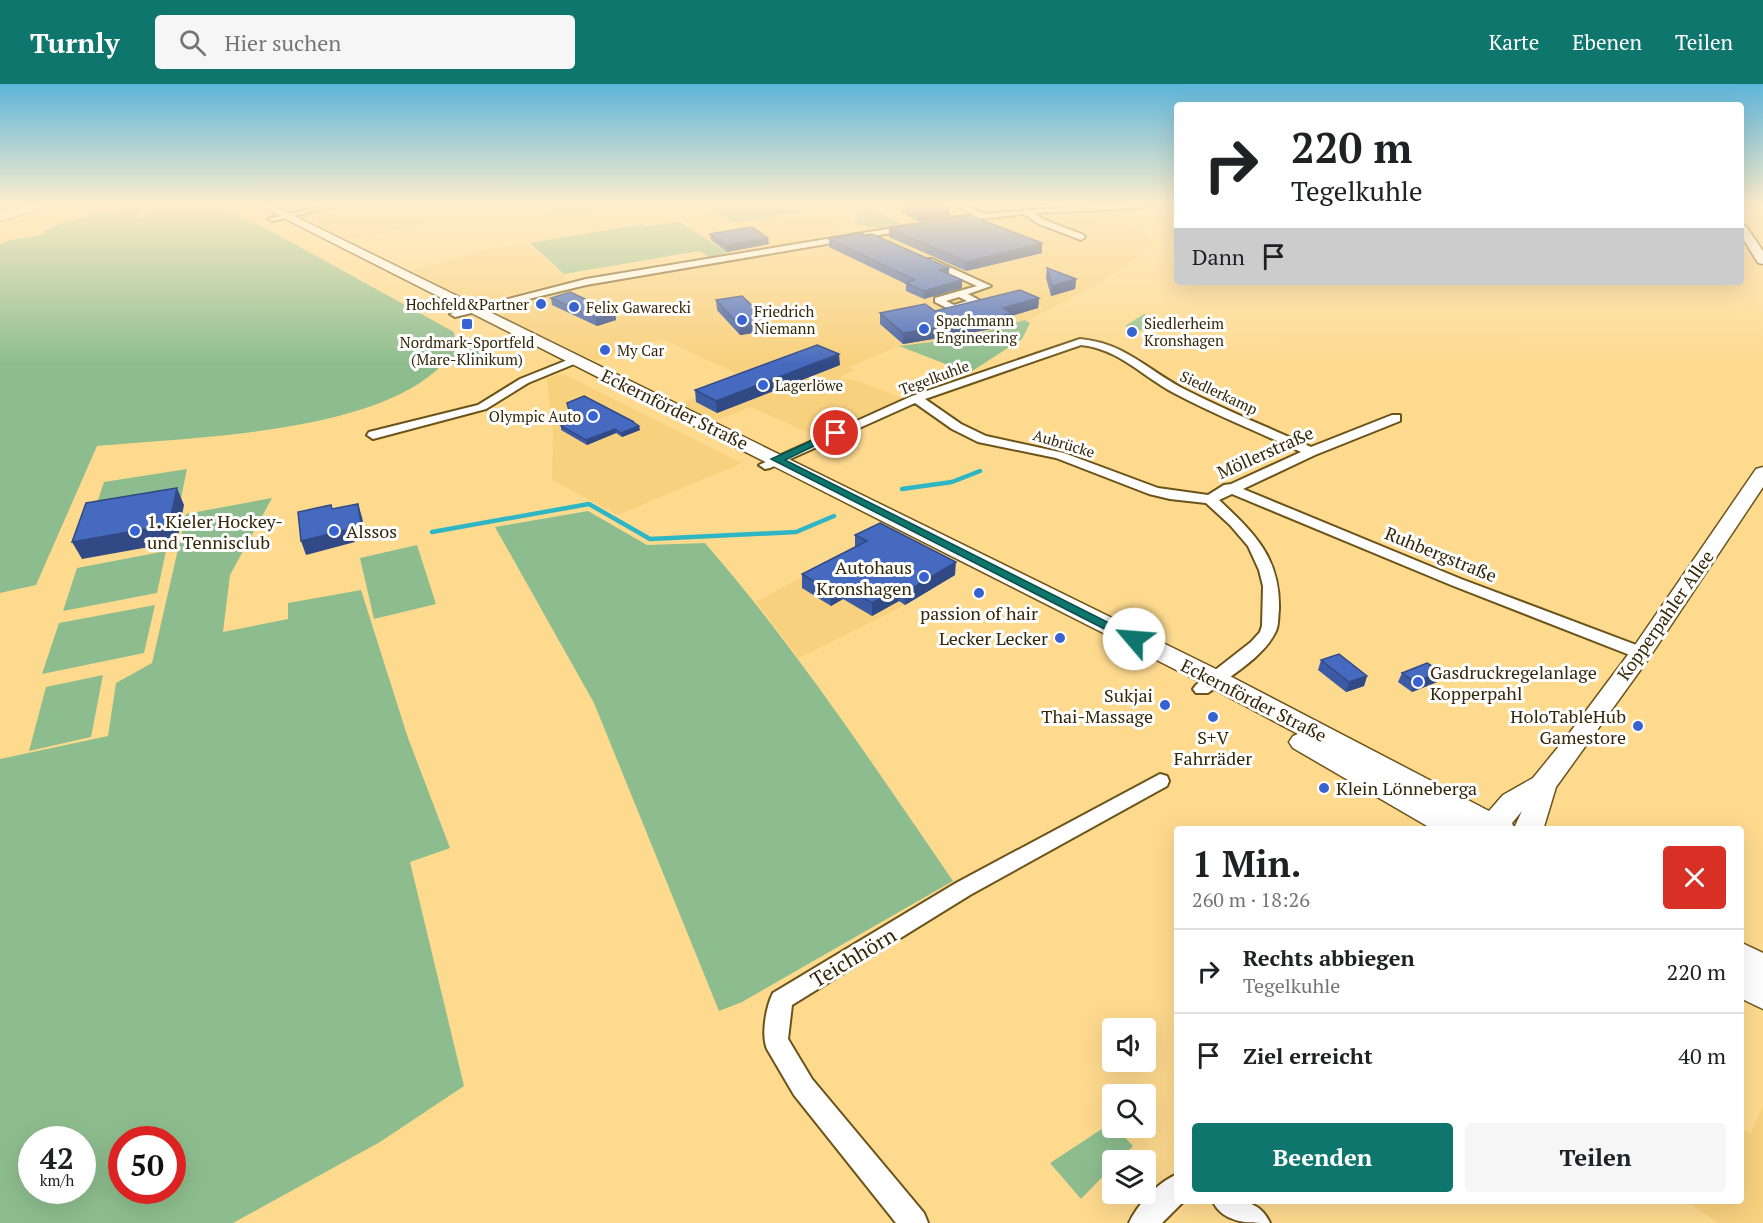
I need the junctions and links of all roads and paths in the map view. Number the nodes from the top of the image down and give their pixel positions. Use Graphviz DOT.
graph roads {
  1 [pos="352,258"];
  2 [pos="364,258"];
  3 [pos="726,258"];
  4 [pos="922,258"];
  5 [pos="961,294"];
  6 [pos="515,300"];
  7 [pos="505,306"];
  8 [pos="465,313"];
  9 [pos="505,326"];
  10 [pos="1119,350"];
  11 [pos="568,363"];
  12 [pos="916,398"];
  13 [pos="1396,418"];
  14 [pos="373,435"];
  15 [pos="1311,452"];
  16 [pos="770,462"];
  17 [pos="1763,473"];
  18 [pos="1229,488"];
  19 [pos="1210,499"];
  20 [pos="1641,652"];
  21 [pos="1209,684"];
  22 [pos="1160,781"];
  23 [pos="1543,784"];
  24 [pos="1452,826"];
  25 [pos="1490,826"];
  26 [pos="1495,826"];
  27 [pos="1530,826"];
  28 [pos="1744,958"];
  29 [pos="1763,969"];
  30 [pos="1744,984"];
  31 [pos="1763,994"];
  32 [pos="1174,1191"];
  33 [pos="1230,1204"];
  34 [pos="914,1223"];
  35 [pos="1143,1223"];
  36 [pos="1256,1223"];
  1 -- 8 [label="main road, Eckernförder Straße"];
  2 -- 8 [label="main road, Eckernförder Straße"];
  3 -- 6 [label="street"];
  4 -- 5 [label="street"];
  6 -- 7 [label="street"];
  6 -- 8 [label="street"];
  7 -- 8 [label="street"];
  7 -- 9 [label="street"];
  8 -- 9 [label="main road, Eckernförder Straße"];
  8 -- 11 [label="main road, Eckernförder Straße"];
  9 -- 11 [label="main road, Eckernförder Straße"];
  10 -- 12 [label="street, Tegelkuhle"];
  10 -- 15 [label="street, Siedlerkamp"];
  11 -- 14 [label="street"];
  11 -- 16 [label="main road, Eckernförder Straße"];
  12 -- 16 [label="street, Tegelkuhle"];
  12 -- 19 [label="street, Aubrücke"];
  13 -- 15 [label="street, Möllerstraße"];
  15 -- 18 [label="street, Möllerstraße"];
  16 -- 21 [label="main road, Eckernförder Straße"];
  17 -- 20 [label="main road, Kopperpahler Allee"];
  18 -- 19 [label="street, Möllerstraße"];
  18 -- 20 [label="street, Ruhbergstraße"];
  19 -- 21 [label="street, Möllerstraße"];
  20 -- 23 [label="main road, Kopperpahler Allee"];
  21 -- 24 [label="main road, Eckernförder Straße"];
  21 -- 25 [label="main road, Eckernförder Straße"];
  22 -- 34 [label="street, Teichhörn"];
  23 -- 26 [label="main road, Kopperpahler Allee"];
  23 -- 27 [label="main road, Kopperpahler Allee"];
  28 -- 29 [label="main road"];
  30 -- 31 [label="main road"];
  32 -- 35 [label="street"];
  33 -- 36 [label="street"];
}
